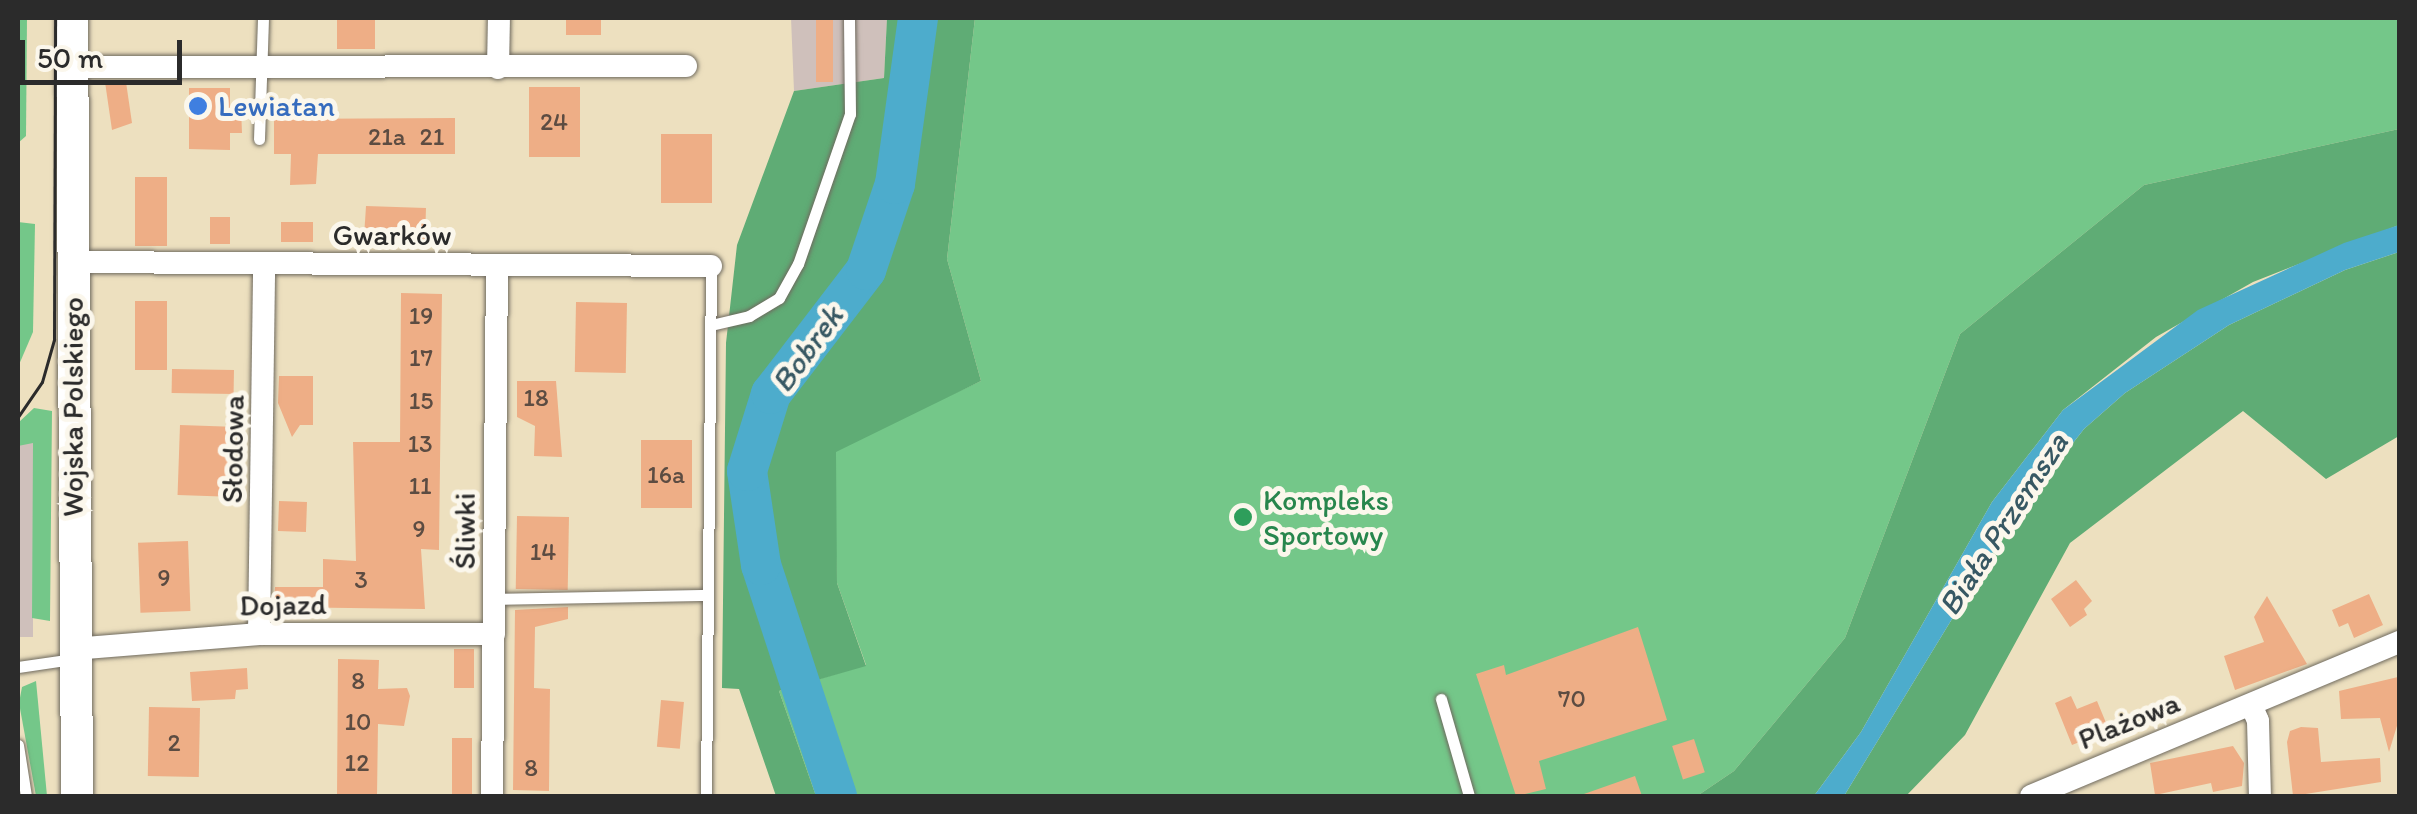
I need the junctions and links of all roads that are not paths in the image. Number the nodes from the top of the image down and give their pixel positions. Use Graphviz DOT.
graph roads {
  1 [pos="72,18"];
  2 [pos="263,18"];
  3 [pos="499,18"];
  4 [pos="849,18"];
  5 [pos="686,66"];
  6 [pos="72,67"];
  7 [pos="498,68"];
  8 [pos="261,69"];
  9 [pos="259,140"];
  10 [pos="73,262"];
  11 [pos="264,264"];
  12 [pos="497,266"];
  13 [pos="711,266"];
  14 [pos="710,325"];
  15 [pos="708,595"];
  16 [pos="495,599"];
  17 [pos="260,634"];
  18 [pos="494,634"];
  19 [pos="2399,644"];
  20 [pos="73,654"];
  21 [pos="18,667"];
  22 [pos="1441,699"];
  23 [pos="2251,706"];
  24 [pos="18,746"];
  25 [pos="26,796"];
  26 [pos="77,796"];
  27 [pos="492,796"];
  28 [pos="706,796"];
  29 [pos="1469,796"];
  30 [pos="2031,796"];
  31 [pos="2260,796"];
  1 -- 6 [label="main road, Wojska Polskiego"];
  2 -- 8 [label="lane"];
  3 -- 7 [label="street"];
  4 -- 14 [label="lane"];
  5 -- 7 [label="street"];
  6 -- 8 [label="street"];
  6 -- 10 [label="main road, Wojska Polskiego"];
  7 -- 8 [label="street"];
  8 -- 9 [label="lane"];
  10 -- 11 [label="street, Gwarków"];
  10 -- 20 [label="main road, Wojska Polskiego"];
  11 -- 12 [label="street, Gwarków"];
  11 -- 17 [label="street, Słodowa"];
  12 -- 13 [label="street, Gwarków"];
  12 -- 16 [label="street, Śliwki"];
  13 -- 14 [label="lane"];
  14 -- 15 [label="lane"];
  15 -- 16 [label="lane"];
  15 -- 28 [label="lane"];
  16 -- 18 [label="street, Śliwki"];
  17 -- 18 [label="street, Dojazd"];
  17 -- 20 [label="street, Dojazd"];
  18 -- 27 [label="street, Śliwki"];
  19 -- 23 [label="street, Plażowa"];
  20 -- 21 [label="lane"];
  20 -- 26 [label="main road, Wojska Polskiego"];
  22 -- 29 [label="lane"];
  23 -- 30 [label="street, Plażowa"];
  23 -- 31 [label="street"];
  24 -- 25 [label="lane"];
}
